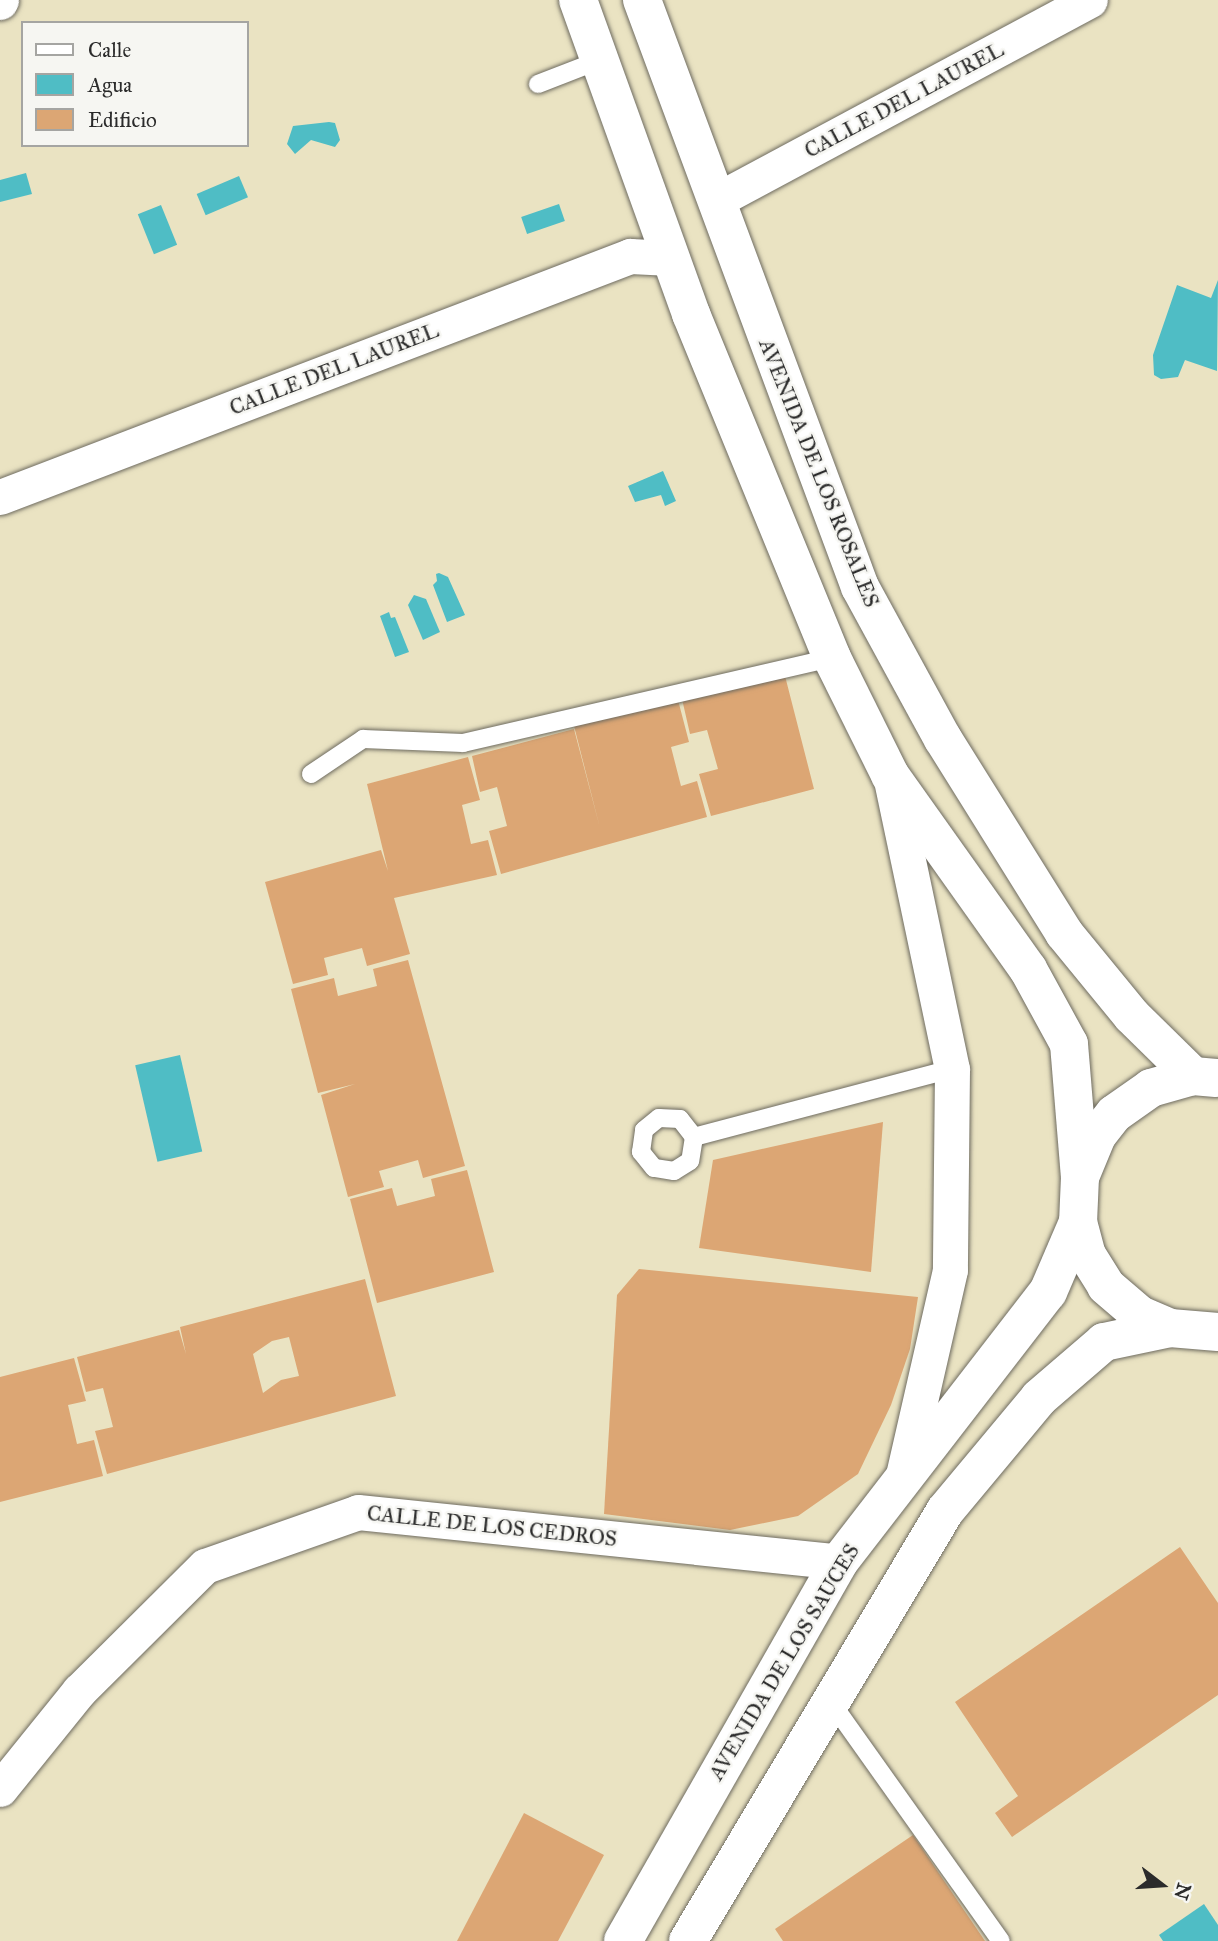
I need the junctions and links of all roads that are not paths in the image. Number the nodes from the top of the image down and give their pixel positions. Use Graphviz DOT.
graph roads {
  1 [pos="578,0"];
  2 [pos="642,0"];
  3 [pos="1090,0"];
  4 [pos="600,60"];
  5 [pos="538,84"];
  6 [pos="717,200"];
  7 [pos="671,258"];
  8 [pos="0,497"];
  9 [pos="832,658"];
  10 [pos="312,774"];
  11 [pos="890,775"];
  12 [pos="952,1069"];
  13 [pos="1206,1077"];
  14 [pos="694,1137"];
  15 [pos="1080,1177"];
  16 [pos="1078,1222"];
  17 [pos="1170,1328"];
  18 [pos="1216,1334"];
  19 [pos="902,1480"];
  20 [pos="839,1562"];
  21 [pos="831,1702"];
  22 [pos="0,1789"];
  23 [pos="623,1941"];
  24 [pos="688,1941"];
  25 [pos="1001,1941"];
  1 -- 4 [label="street"];
  2 -- 6 [label="street, AVENIDA DE LOS ROSALES"];
  3 -- 6 [label="street, CALLE DEL LAUREL"];
  4 -- 5 [label="lane"];
  4 -- 7 [label="street"];
  6 -- 13 [label="street, AVENIDA DE LOS ROSALES"];
  7 -- 8 [label="street, CALLE DEL LAUREL"];
  7 -- 9 [label="street"];
  9 -- 10 [label="lane"];
  9 -- 11 [label="street"];
  11 -- 12 [label="street"];
  11 -- 15 [label="street"];
  12 -- 14 [label="lane"];
  12 -- 19 [label="street"];
  13 -- 15 [label="street"];
  15 -- 16 [label="street"];
  16 -- 17 [label="street"];
  16 -- 19 [label="street, AVENIDA DE LOS SAUCES"];
  17 -- 18 [label="street"];
  17 -- 21 [label="street"];
  19 -- 20 [label="street, AVENIDA DE LOS SAUCES"];
  20 -- 22 [label="street, CALLE DE LOS CEDROS"];
  20 -- 23 [label="street, AVENIDA DE LOS SAUCES"];
  21 -- 24 [label="street"];
  21 -- 25 [label="lane"];
}
